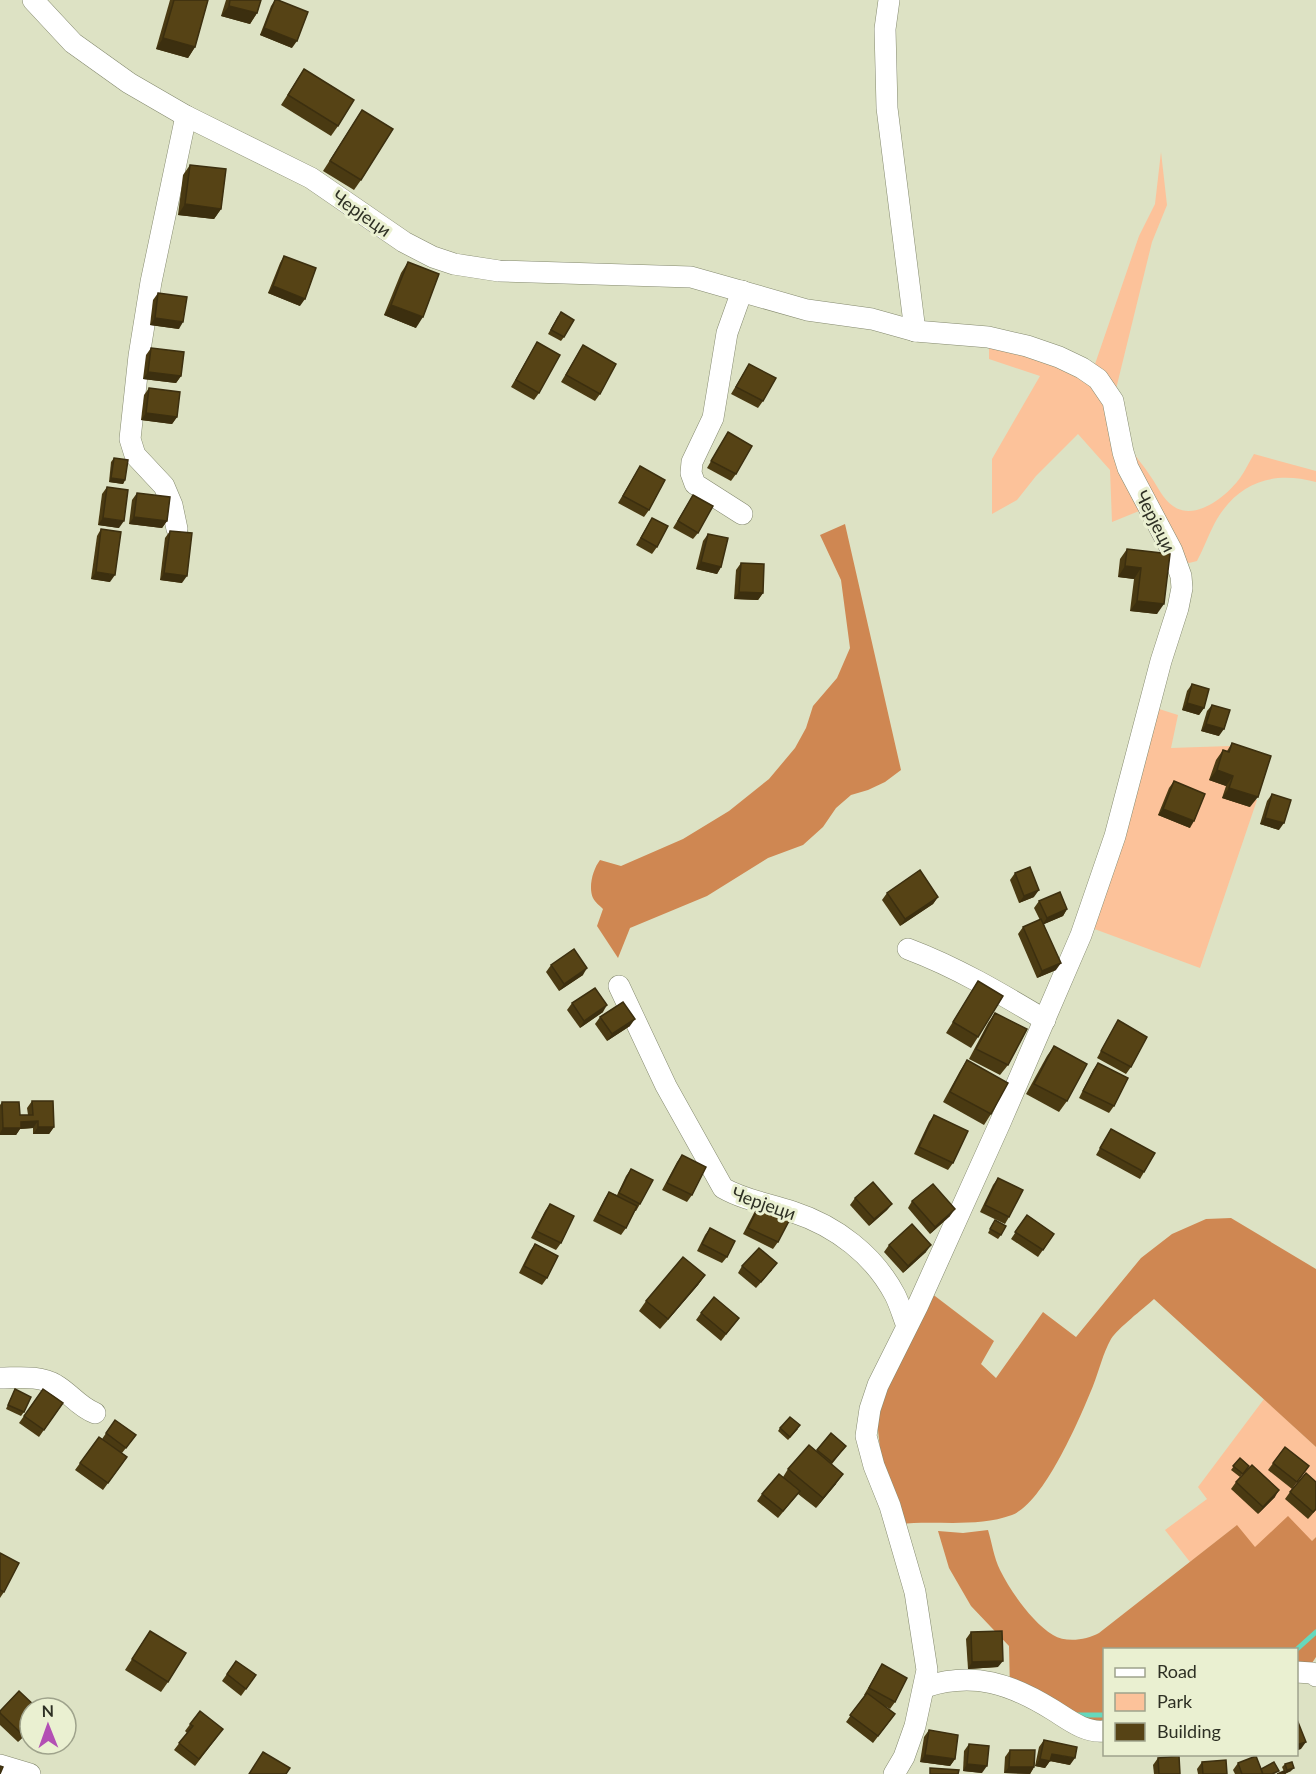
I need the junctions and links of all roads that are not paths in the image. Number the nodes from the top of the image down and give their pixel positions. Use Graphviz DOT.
graph roads {
  1 [pos="33,0"];
  2 [pos="889,0"];
  3 [pos="186,116"];
  4 [pos="742,291"];
  5 [pos="915,331"];
  6 [pos="742,514"];
  7 [pos="177,529"];
  8 [pos="908,949"];
  9 [pos="619,986"];
  10 [pos="1045,1020"];
  11 [pos="907,1326"];
  12 [pos="0,1378"];
  13 [pos="95,1413"];
  14 [pos="1298,1672"];
  15 [pos="1316,1676"];
  16 [pos="925,1687"];
  17 [pos="1103,1731"];
  18 [pos="0,1765"];
  19 [pos="30,1774"];
  20 [pos="894,1774"];
  1 -- 3 [label="street, Черјеци"];
  2 -- 5 [label="street"];
  3 -- 4 [label="street, Черјеци"];
  3 -- 7 [label="street"];
  4 -- 5 [label="street, Черјеци"];
  4 -- 6 [label="street"];
  5 -- 10 [label="street, Черјеци"];
  8 -- 10 [label="street"];
  9 -- 11 [label="street, Черјеци"];
  10 -- 11 [label="street, Черјеци"];
  11 -- 16 [label="street, Черјеци"];
  12 -- 13 [label="street"];
  14 -- 15 [label="street"];
  16 -- 17 [label="street"];
  16 -- 20 [label="street, Черјеци"];
  18 -- 19 [label="street"];
}
